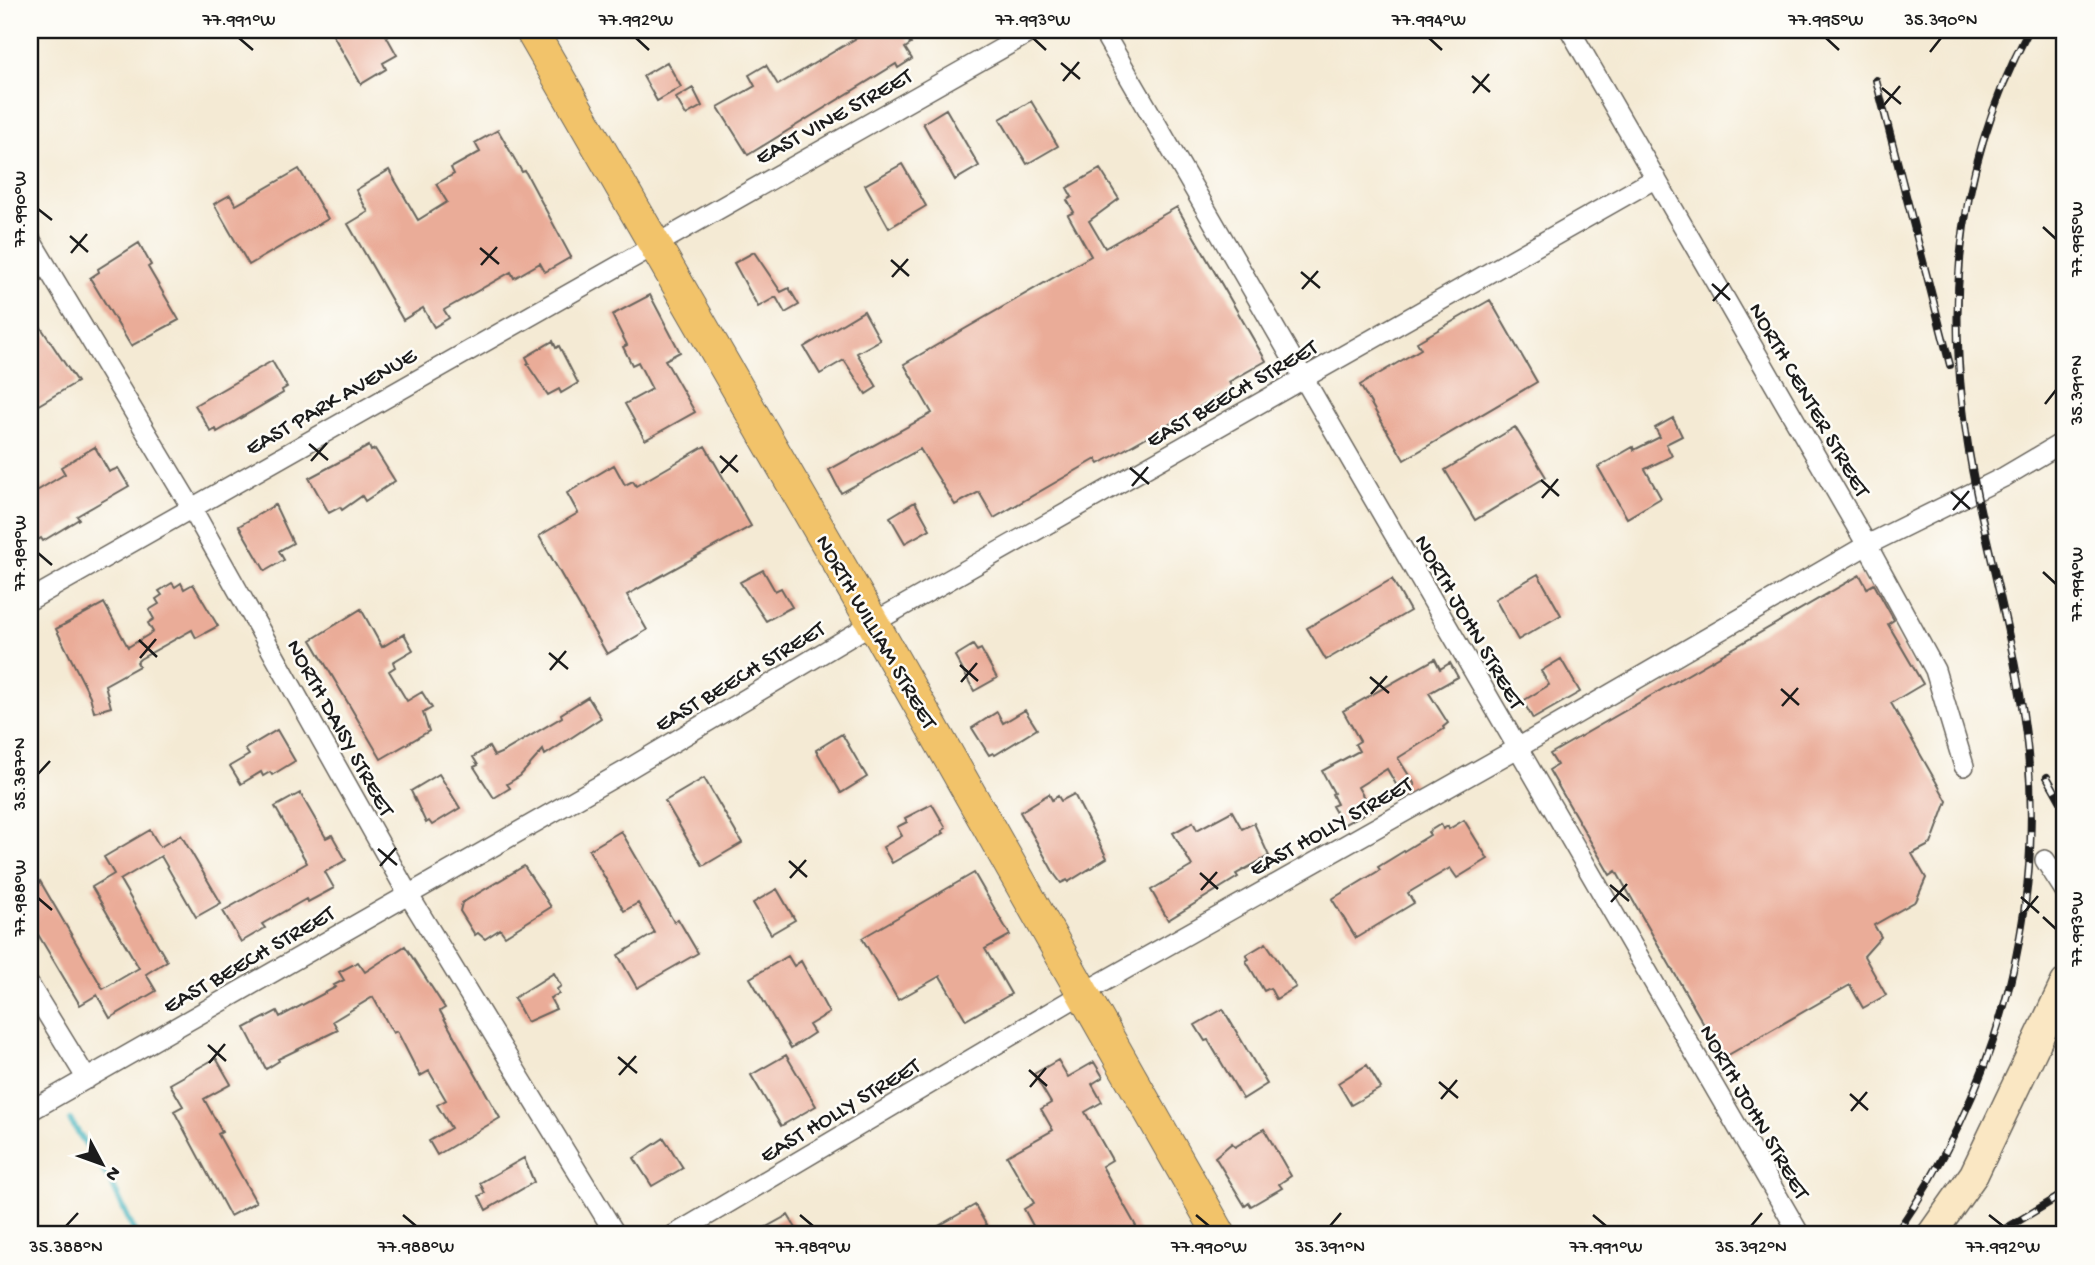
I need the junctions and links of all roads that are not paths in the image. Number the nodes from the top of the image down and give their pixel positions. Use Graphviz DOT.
graph roads {
  1 [pos="531,30"];
  2 [pos="1034,30"];
  3 [pos="1102,30"];
  4 [pos="1570,30"];
  5 [pos="1656,178"];
  6 [pos="30,239"];
  7 [pos="655,244"];
  8 [pos="1304,378"];
  9 [pos="2065,441"];
  10 [pos="191,507"];
  11 [pos="1867,545"];
  12 [pos="30,600"];
  13 [pos="873,623"];
  14 [pos="1516,749"];
  15 [pos="1964,766"];
  16 [pos="2045,860"];
  17 [pos="2065,891"];
  18 [pos="408,894"];
  19 [pos="2065,983"];
  20 [pos="30,986"];
  21 [pos="1083,993"];
  22 [pos="87,1079"];
  23 [pos="30,1111"];
  24 [pos="616,1235"];
  25 [pos="674,1235"];
  26 [pos="1220,1235"];
  27 [pos="1800,1235"];
  28 [pos="1931,1235"];
  1 -- 7 [label="main road, NORTH WILLIAM STREET"];
  2 -- 7 [label="street, EAST VINE STREET"];
  3 -- 8 [label="street, NORTH JOHN STREET"];
  4 -- 5 [label="street, NORTH CENTER STREET"];
  5 -- 8 [label="street, EAST BEECH STREET"];
  5 -- 11 [label="street, NORTH CENTER STREET"];
  6 -- 10 [label="street, NORTH DAISY STREET"];
  7 -- 10 [label="street, EAST PARK AVENUE"];
  7 -- 13 [label="main road, NORTH WILLIAM STREET"];
  8 -- 13 [label="street, EAST BEECH STREET"];
  8 -- 14 [label="street, NORTH JOHN STREET"];
  9 -- 11 [label="street, EAST HOLLY STREET"];
  10 -- 12 [label="street, EAST PARK AVENUE"];
  10 -- 18 [label="street, NORTH DAISY STREET"];
  11 -- 14 [label="street, EAST HOLLY STREET"];
  11 -- 15 [label="street, NORTH CENTER STREET"];
  13 -- 18 [label="street, EAST BEECH STREET"];
  13 -- 21 [label="main road, NORTH WILLIAM STREET"];
  14 -- 21 [label="street, EAST HOLLY STREET"];
  14 -- 27 [label="street, NORTH JOHN STREET"];
  16 -- 17 [label="street"];
  18 -- 22 [label="street, EAST BEECH STREET"];
  18 -- 24 [label="street, NORTH DAISY STREET"];
  19 -- 28 [label="street"];
  20 -- 22 [label="street"];
  21 -- 25 [label="street, EAST HOLLY STREET"];
  21 -- 26 [label="main road, NORTH WILLIAM STREET"];
  22 -- 23 [label="street, EAST BEECH STREET"];
}
